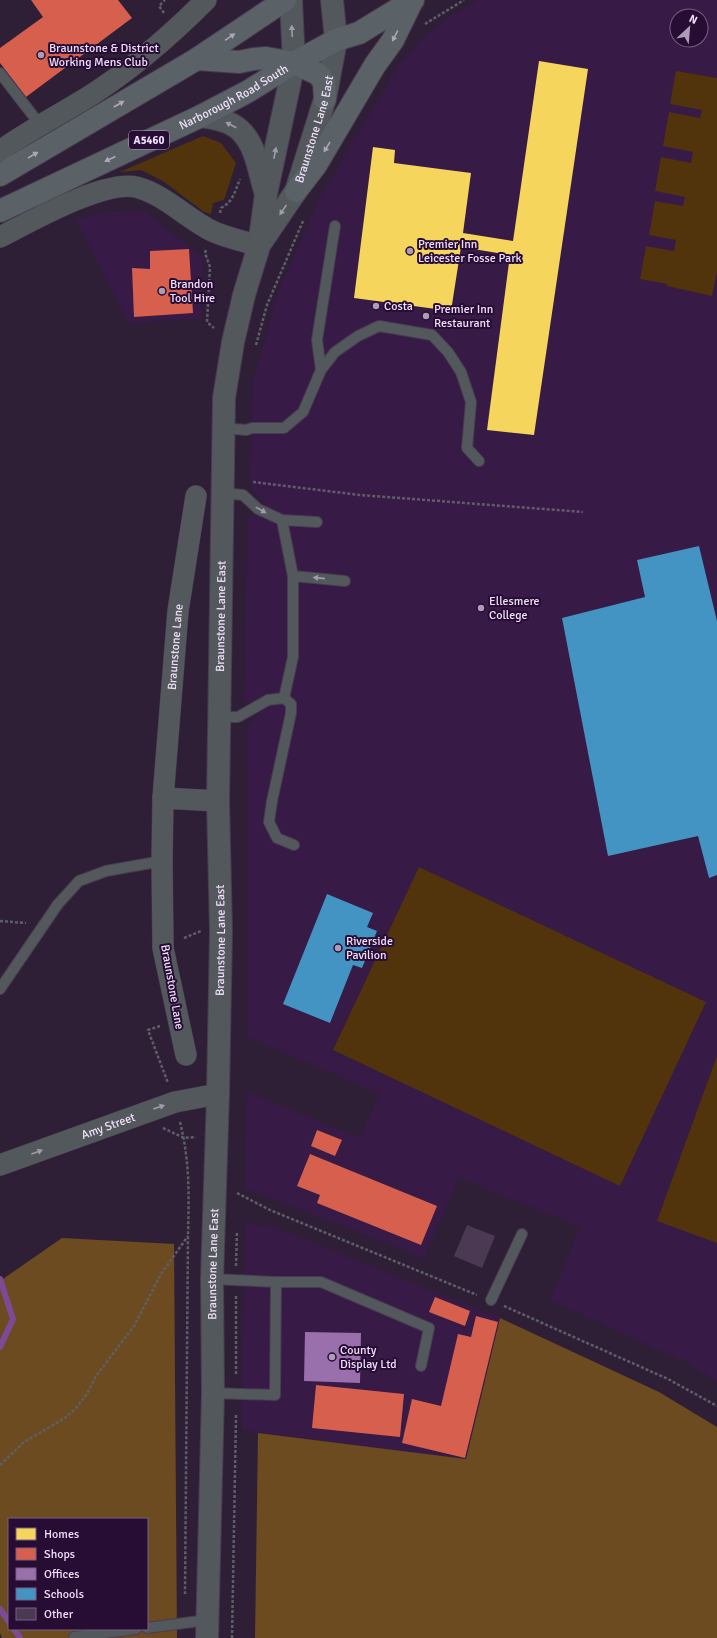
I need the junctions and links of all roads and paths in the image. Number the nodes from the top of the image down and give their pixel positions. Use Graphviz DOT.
graph roads {
  1 [pos="206,0"];
  2 [pos="285,0"];
  3 [pos="291,0"];
  4 [pos="332,0"];
  5 [pos="410,0"];
  6 [pos="336,40"];
  7 [pos="197,59"];
  8 [pos="294,63"];
  9 [pos="0,73"];
  10 [pos="325,99"];
  11 [pos="201,116"];
  12 [pos="86,124"];
  13 [pos="41,126"];
  14 [pos="19,137"];
  15 [pos="0,151"];
  16 [pos="0,175"];
  17 [pos="296,191"];
  18 [pos="266,194"];
  19 [pos="0,211"];
  20 [pos="305,217"];
  21 [pos="335,226"];
  22 [pos="213,231"];
  23 [pos="0,237"];
  24 [pos="259,246"];
  25 [pos="233,342"];
  26 [pos="255,350"];
  27 [pos="321,370"];
  28 [pos="224,428"];
  29 [pos="479,462"];
  30 [pos="233,494"];
  31 [pos="196,496"];
  32 [pos="583,512"];
  33 [pos="282,520"];
  34 [pos="317,522"];
  35 [pos="293,576"];
  36 [pos="345,581"];
  37 [pos="284,698"];
  38 [pos="219,717"];
  39 [pos="163,798"];
  40 [pos="218,801"];
  41 [pos="294,845"];
  42 [pos="162,861"];
  43 [pos="0,921"];
  44 [pos="45,924"];
  45 [pos="0,989"];
  46 [pos="177,1020"];
  47 [pos="186,1055"];
  48 [pos="218,1094"];
  49 [pos="175,1102"];
  50 [pos="134,1116"];
  51 [pos="217,1137"];
  52 [pos="184,1138"];
  53 [pos="0,1165"];
  54 [pos="237,1185"];
  55 [pos="237,1201"];
  56 [pos="237,1225"];
  57 [pos="522,1234"];
  58 [pos="188,1236"];
  59 [pos="212,1279"];
  60 [pos="236,1281"];
  61 [pos="276,1282"];
  62 [pos="491,1300"];
  63 [pos="420,1366"];
  64 [pos="213,1393"];
  65 [pos="236,1393"];
  66 [pos="0,1465"];
  67 [pos="185,1623"];
  68 [pos="148,1628"];
  69 [pos="207,1629"];
  70 [pos="128,1630"];
  71 [pos="74,1637"];
  72 [pos="232,1638"];
  1 -- 13 [label="street"];
  7 -- 2 [label="main road, one-way"];
  8 -- 3 [label="street, Braunstone Lane East, one-way"];
  4 -- 6 [label="street, Braunstone Lane East"];
  5 -- 6 [label="main road, A5460"];
  5 -- 17 [label="main road, one-way"];
  6 -- 8 [label="main road, Narborough Road South / A5460"];
  6 -- 10 [label="street, Braunstone Lane East"];
  7 -- 8 [label="main road"];
  12 -- 7 [label="main road, one-way"];
  8 -- 10 [label="main road"];
  8 -- 11 [label="main road, Narborough Road South / A5460"];
  18 -- 8 [label="street, Braunstone Lane East, one-way"];
  9 -- 13 [label="lane"];
  10 -- 17 [label="street, Braunstone Lane East"];
  18 -- 11 [label="street, one-way"];
  11 -- 19 [label="main road, Narborough Road South / A5460, one-way"];
  12 -- 14 [label="street"];
  16 -- 12 [label="main road, one-way"];
  13 -- 14 [label="street"];
  14 -- 15 [label="street"];
  17 -- 24 [label="street, Braunstone Lane East, one-way"];
  18 -- 24 [label="street, Braunstone Lane East"];
  20 -- 26 [label="path"];
  21 -- 27 [label="lane"];
  22 -- 23 [label="street"];
  22 -- 24 [label="street"];
  22 -- 25 [label="path"];
  24 -- 25 [label="street, Braunstone Lane East"];
  25 -- 28 [label="street, Braunstone Lane East"];
  27 -- 28 [label="lane"];
  27 -- 29 [label="lane"];
  28 -- 30 [label="street, Braunstone Lane East"];
  30 -- 32 [label="path"];
  30 -- 33 [label="lane, one-way"];
  30 -- 38 [label="street, Braunstone Lane East"];
  31 -- 39 [label="street, Braunstone Lane"];
  33 -- 34 [label="lane"];
  33 -- 35 [label="lane"];
  36 -- 35 [label="lane, one-way"];
  35 -- 37 [label="lane"];
  37 -- 38 [label="lane"];
  37 -- 41 [label="lane"];
  38 -- 40 [label="street, Braunstone Lane East"];
  39 -- 40 [label="street"];
  39 -- 42 [label="street, Braunstone Lane"];
  40 -- 48 [label="street, Braunstone Lane East"];
  42 -- 44 [label="lane"];
  42 -- 46 [label="street, Braunstone Lane"];
  43 -- 44 [label="path"];
  44 -- 45 [label="lane"];
  46 -- 47 [label="street, Braunstone Lane"];
  46 -- 49 [label="path"];
  48 -- 49 [label="street, Amy Street"];
  48 -- 51 [label="street, Braunstone Lane East"];
  50 -- 49 [label="street, Amy Street, one-way"];
  49 -- 52 [label="path"];
  50 -- 52 [label="path"];
  53 -- 50 [label="street, Amy Street, one-way"];
  51 -- 52 [label="path"];
  51 -- 59 [label="street, Braunstone Lane East"];
  52 -- 58 [label="path"];
  54 -- 55 [label="path"];
  56 -- 60 [label="path"];
  57 -- 62 [label="lane"];
  58 -- 66 [label="path"];
  58 -- 67 [label="path"];
  59 -- 60 [label="lane"];
  59 -- 64 [label="street, Braunstone Lane East"];
  60 -- 61 [label="lane"];
  60 -- 65 [label="path"];
  61 -- 63 [label="lane"];
  61 -- 65 [label="lane"];
  64 -- 65 [label="lane"];
  64 -- 69 [label="street, Braunstone Lane East"];
  65 -- 72 [label="path"];
  67 -- 68 [label="lane"];
  67 -- 69 [label="lane"];
  70 -- 71 [label="lane"];
}
